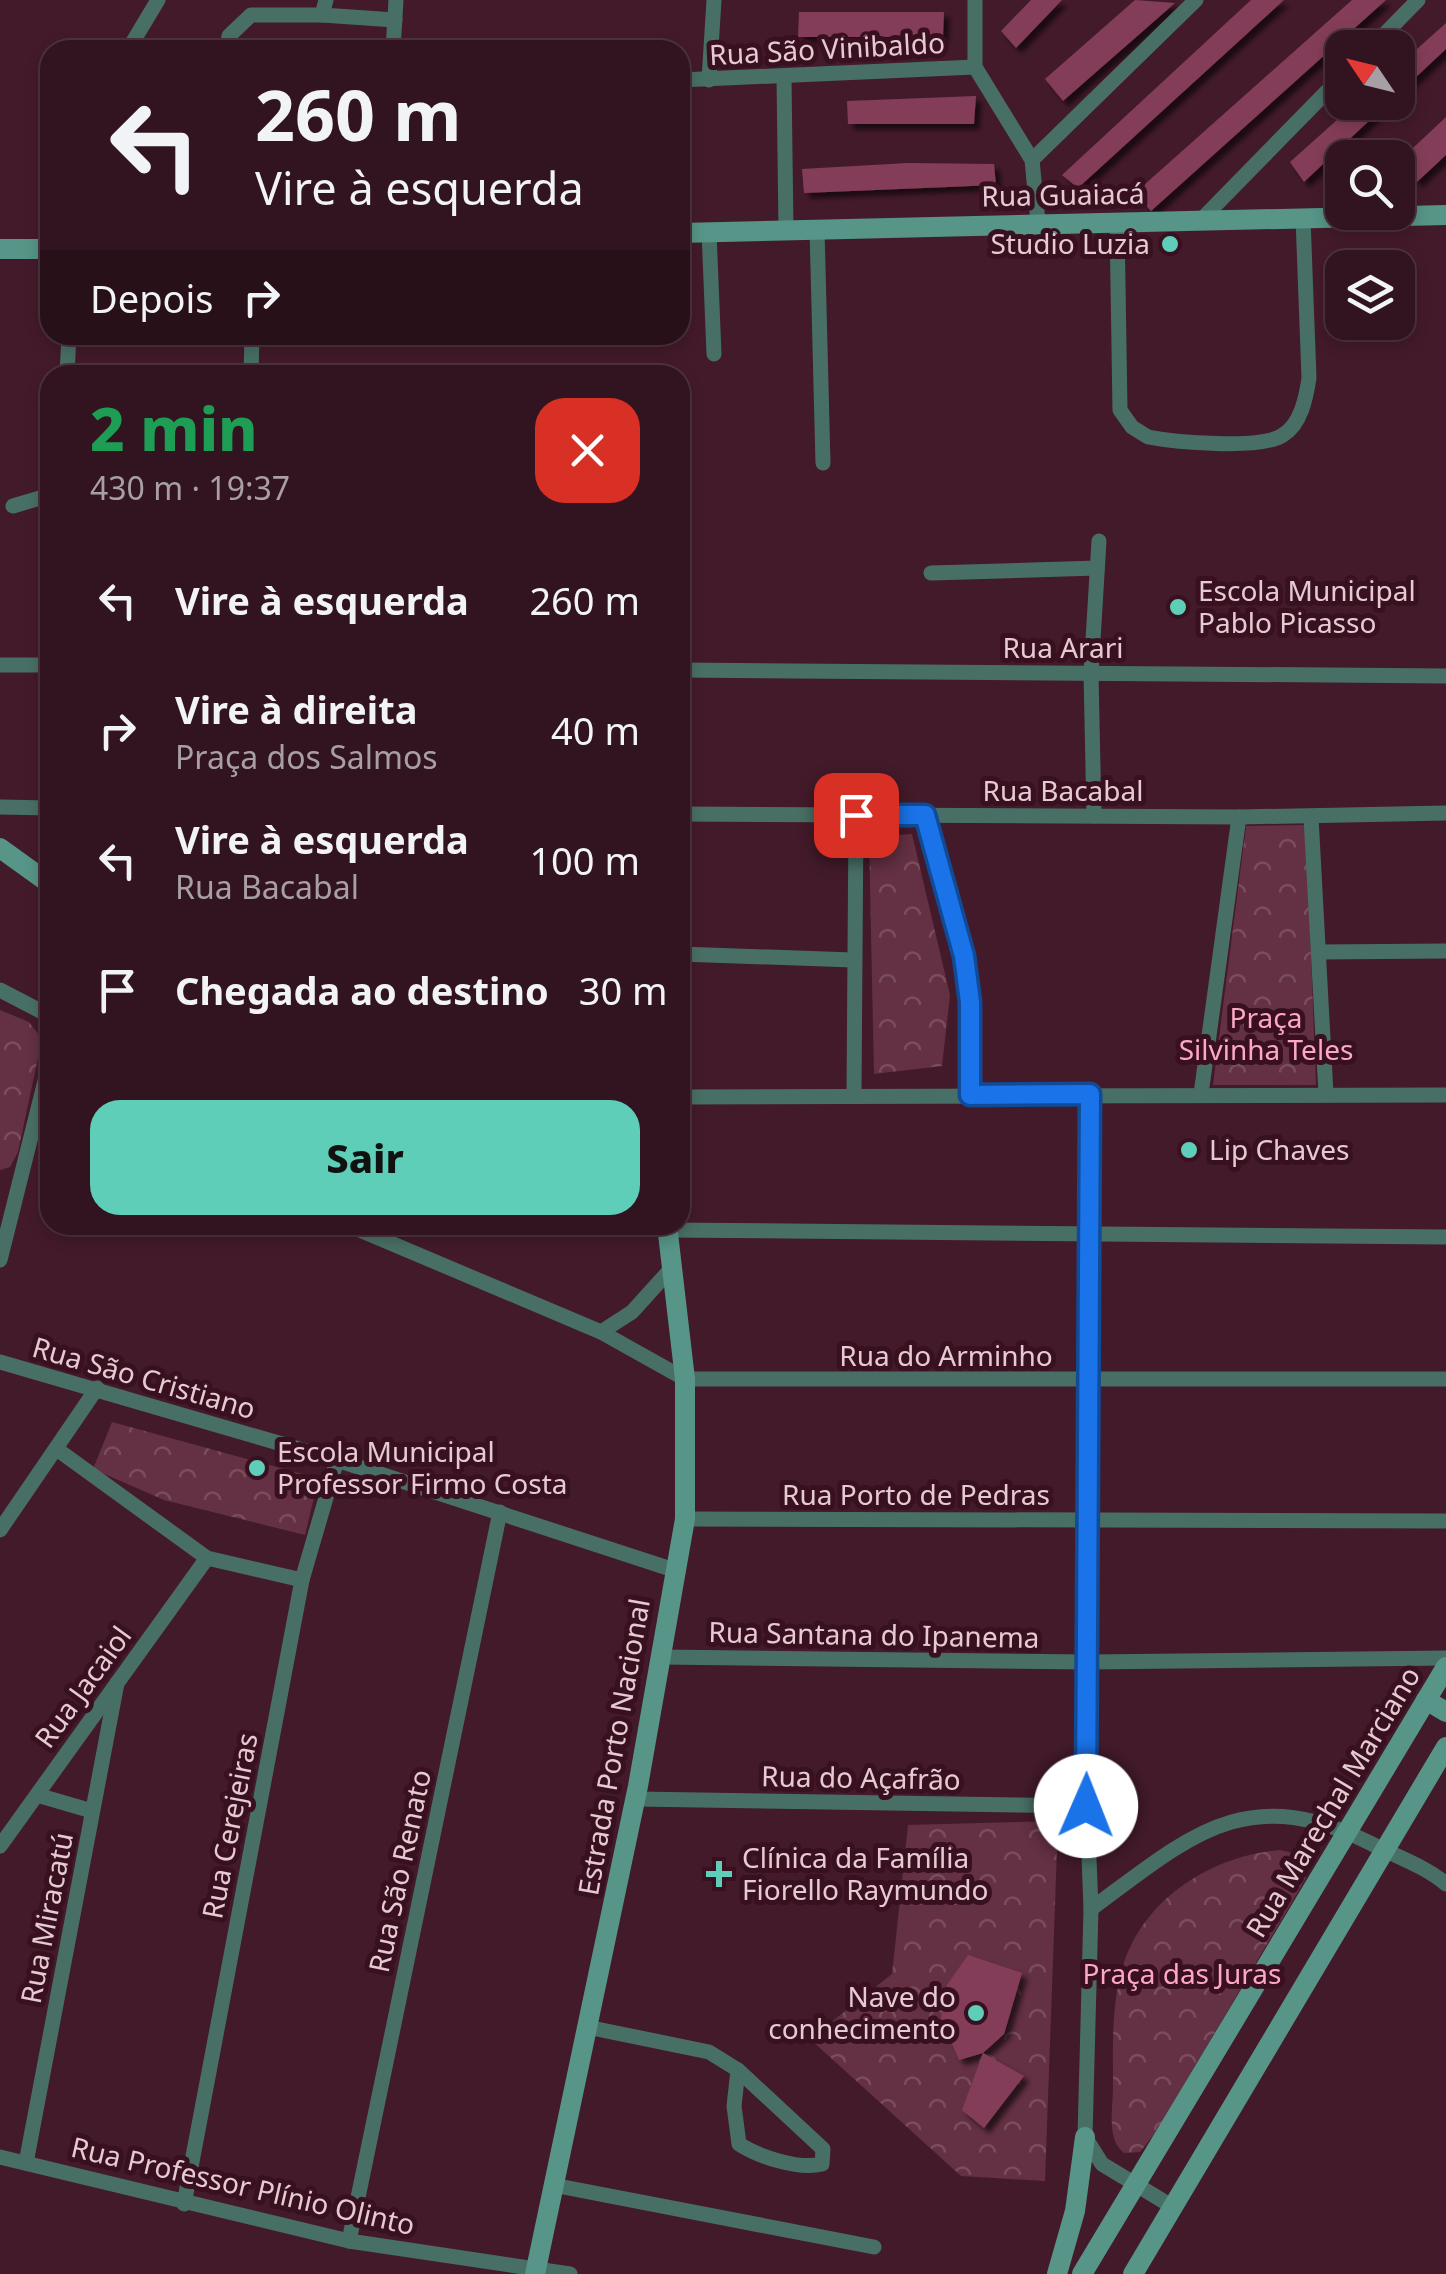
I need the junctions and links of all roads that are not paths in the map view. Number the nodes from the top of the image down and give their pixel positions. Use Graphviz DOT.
graph roads {
  1 [pos="158,0"];
  2 [pos="396,0"];
  3 [pos="714,0"];
  4 [pos="975,0"];
  5 [pos="1196,0"];
  6 [pos="1418,0"];
  7 [pos="324,8"];
  8 [pos="395,20"];
  9 [pos="1389,30"];
  10 [pos="134,40"];
  11 [pos="228,40"];
  12 [pos="394,40"];
  13 [pos="976,67"];
  14 [pos="784,78"];
  15 [pos="690,80"];
  16 [pos="709,80"];
  17 [pos="1325,93"];
  18 [pos="1032,160"];
  19 [pos="1446,215"];
  20 [pos="1303,218"];
  21 [pos="1201,220"];
  22 [pos="1038,222"];
  23 [pos="1117,222"];
  24 [pos="786,230"];
  25 [pos="817,230"];
  26 [pos="709,232"];
  27 [pos="690,233"];
  28 [pos="0,249"];
  29 [pos="40,249"];
  30 [pos="714,354"];
  31 [pos="823,463"];
  32 [pos="40,498"];
  33 [pos="13,506"];
  34 [pos="1099,541"];
  35 [pos="1097,568"];
  36 [pos="930,573"];
  37 [pos="0,665"];
  38 [pos="40,665"];
  39 [pos="690,670"];
  40 [pos="1091,672"];
  41 [pos="1446,676"];
  42 [pos="0,807"];
  43 [pos="40,808"];
  44 [pos="1446,812"];
  45 [pos="690,814"];
  46 [pos="856,815"];
  47 [pos="925,815"];
  48 [pos="1094,816"];
  49 [pos="1240,817"];
  50 [pos="1312,817"];
  51 [pos="0,848"];
  52 [pos="40,877"];
  53 [pos="1446,950"];
  54 [pos="1319,952"];
  55 [pos="690,954"];
  56 [pos="853,960"];
  57 [pos="0,990"];
  58 [pos="40,1011"];
  59 [pos="1090,1094"];
  60 [pos="1201,1094"];
  61 [pos="1326,1094"];
  62 [pos="970,1095"];
  63 [pos="1446,1095"];
  64 [pos="854,1096"];
  65 [pos="690,1097"];
  66 [pos="40,1116"];
  67 [pos="0,1188"];
  68 [pos="16,1196"];
  69 [pos="690,1228"];
  70 [pos="372,1235"];
  71 [pos="668,1235"];
  72 [pos="1091,1236"];
  73 [pos="1446,1237"];
  74 [pos="0,1260"];
  75 [pos="670,1270"];
  76 [pos="600,1332"];
  77 [pos="0,1362"];
  78 [pos="685,1379"];
  79 [pos="1446,1379"];
  80 [pos="1089,1382"];
  81 [pos="97,1388"];
  82 [pos="58,1450"];
  83 [pos="337,1460"];
  84 [pos="500,1512"];
  85 [pos="686,1519"];
  86 [pos="1090,1521"];
  87 [pos="1446,1521"];
  88 [pos="0,1530"];
  89 [pos="207,1558"];
  90 [pos="674,1570"];
  91 [pos="302,1580"];
  92 [pos="661,1658"];
  93 [pos="1446,1658"];
  94 [pos="1089,1662"];
  95 [pos="1446,1666"];
  96 [pos="117,1683"];
  97 [pos="1426,1700"];
  98 [pos="1446,1712"];
  99 [pos="1446,1747"];
  100 [pos="37,1795"];
  101 [pos="636,1799"];
  102 [pos="1086,1806"];
  103 [pos="92,1811"];
  104 [pos="1347,1832"];
  105 [pos="0,1846"];
  106 [pos="1385,1851"];
  107 [pos="1446,1884"];
  108 [pos="1091,1909"];
  109 [pos="587,2027"];
  110 [pos="738,2070"];
  111 [pos="1085,2137"];
  112 [pos="0,2157"];
  113 [pos="26,2162"];
  114 [pos="553,2185"];
  115 [pos="1136,2185"];
  116 [pos="184,2204"];
  117 [pos="1173,2206"];
  118 [pos="349,2241"];
  119 [pos="874,2247"];
  120 [pos="536,2271"];
  121 [pos="570,2274"];
  122 [pos="1057,2274"];
  123 [pos="1082,2274"];
  124 [pos="1133,2274"];
  1 -- 10 [label="street"];
  2 -- 8 [label="street"];
  3 -- 16 [label="street"];
  4 -- 13 [label="street"];
  5 -- 18 [label="street"];
  6 -- 9 [label="street"];
  7 -- 8 [label="street"];
  7 -- 11 [label="street"];
  8 -- 12 [label="street"];
  13 -- 14 [label="street, Rua São Vinibaldo"];
  13 -- 18 [label="street"];
  14 -- 16 [label="street, Rua São Vinibaldo"];
  14 -- 24 [label="street"];
  15 -- 16 [label="street, Rua São Vinibaldo"];
  17 -- 21 [label="street"];
  18 -- 22 [label="street"];
  19 -- 20 [label="street, Rua Guaiacá"];
  20 -- 21 [label="street, Rua Guaiacá"];
  20 -- 23 [label="street"];
  21 -- 23 [label="street, Rua Guaiacá"];
  22 -- 23 [label="street, Rua Guaiacá"];
  22 -- 25 [label="street, Rua Guaiacá"];
  24 -- 25 [label="street, Rua Guaiacá"];
  24 -- 26 [label="street, Rua Guaiacá"];
  25 -- 31 [label="street"];
  26 -- 27 [label="street, Rua Guaiacá"];
  26 -- 30 [label="street"];
  28 -- 29 [label="street"];
  32 -- 33 [label="street"];
  34 -- 35 [label="street"];
  35 -- 36 [label="street"];
  35 -- 40 [label="street"];
  37 -- 38 [label="street"];
  39 -- 40 [label="street, Rua Arari"];
  40 -- 41 [label="street, Rua Arari"];
  40 -- 48 [label="street"];
  42 -- 43 [label="street"];
  44 -- 50 [label="street, Rua Bacabal"];
  45 -- 46 [label="street, Rua Bacabal"];
  46 -- 47 [label="street, Rua Bacabal"];
  46 -- 56 [label="street"];
  47 -- 48 [label="street, Rua Bacabal"];
  47 -- 62 [label="street"];
  48 -- 49 [label="street, Rua Bacabal"];
  49 -- 50 [label="street, Rua Bacabal"];
  49 -- 60 [label="street"];
  50 -- 54 [label="street"];
  51 -- 52 [label="street"];
  53 -- 54 [label="street"];
  54 -- 61 [label="street"];
  55 -- 56 [label="street"];
  56 -- 64 [label="street"];
  57 -- 58 [label="street"];
  59 -- 60 [label="street"];
  59 -- 62 [label="street"];
  59 -- 72 [label="street"];
  60 -- 61 [label="street"];
  61 -- 63 [label="street"];
  62 -- 64 [label="street"];
  64 -- 65 [label="street"];
  66 -- 68 [label="street"];
  67 -- 68 [label="street"];
  68 -- 74 [label="street"];
  69 -- 72 [label="street"];
  70 -- 76 [label="street"];
  71 -- 75 [label="street, Estrada Porto Nacional"];
  72 -- 73 [label="street"];
  72 -- 80 [label="street"];
  75 -- 76 [label="street"];
  75 -- 78 [label="street, Estrada Porto Nacional"];
  76 -- 78 [label="street"];
  77 -- 81 [label="street, Rua São Cristiano"];
  78 -- 80 [label="street, Rua do Arminho"];
  78 -- 85 [label="street, Estrada Porto Nacional"];
  79 -- 80 [label="street, Rua do Arminho"];
  80 -- 86 [label="street"];
  81 -- 82 [label="street"];
  81 -- 83 [label="street, Rua São Cristiano"];
  82 -- 88 [label="street"];
  82 -- 89 [label="street"];
  83 -- 84 [label="street, Rua São Cristiano"];
  83 -- 91 [label="street, Rua Cerejeiras"];
  84 -- 90 [label="street, Rua São Cristiano"];
  84 -- 118 [label="street, Rua São Renato"];
  85 -- 86 [label="street, Rua Porto de Pedras"];
  85 -- 90 [label="street, Estrada Porto Nacional"];
  86 -- 87 [label="street, Rua Porto de Pedras"];
  86 -- 94 [label="street"];
  89 -- 91 [label="street"];
  89 -- 96 [label="street, Rua Jacaiol"];
  90 -- 92 [label="street, Estrada Porto Nacional"];
  91 -- 116 [label="street, Rua Cerejeiras"];
  92 -- 94 [label="street, Rua Santana do Ipanema"];
  92 -- 101 [label="street, Estrada Porto Nacional"];
  93 -- 94 [label="street, Rua Santana do Ipanema"];
  94 -- 102 [label="street"];
  95 -- 97 [label="street, Rua Marechal Marciano"];
  96 -- 100 [label="street, Rua Jacaiol"];
  96 -- 103 [label="street, Rua Miracatú"];
  97 -- 98 [label="street"];
  97 -- 104 [label="street, Rua Marechal Marciano"];
  99 -- 106 [label="street"];
  100 -- 103 [label="street"];
  100 -- 105 [label="street, Rua Jacaiol"];
  101 -- 102 [label="street, Rua do Açafrão"];
  101 -- 109 [label="street, Estrada Porto Nacional"];
  102 -- 108 [label="street"];
  103 -- 113 [label="street, Rua Miracatú"];
  104 -- 106 [label="street"];
  104 -- 108 [label="street"];
  104 -- 115 [label="street, Rua Marechal Marciano"];
  106 -- 107 [label="street"];
  106 -- 117 [label="street"];
  108 -- 111 [label="street"];
  109 -- 110 [label="street"];
  109 -- 114 [label="street, Estrada Porto Nacional"];
  110 -- 110 [label="street"];
  111 -- 115 [label="street"];
  111 -- 122 [label="street"];
  112 -- 113 [label="street, Rua Professor Plínio Olinto"];
  113 -- 116 [label="street, Rua Professor Plínio Olinto"];
  114 -- 119 [label="street"];
  114 -- 120 [label="street, Estrada Porto Nacional"];
  115 -- 117 [label="street"];
  115 -- 123 [label="street, Rua Marechal Marciano"];
  116 -- 118 [label="street, Rua Professor Plínio Olinto"];
  117 -- 124 [label="street"];
  118 -- 120 [label="street, Rua Professor Plínio Olinto"];
  120 -- 121 [label="street, Rua Professor Plínio Olinto"];
}
